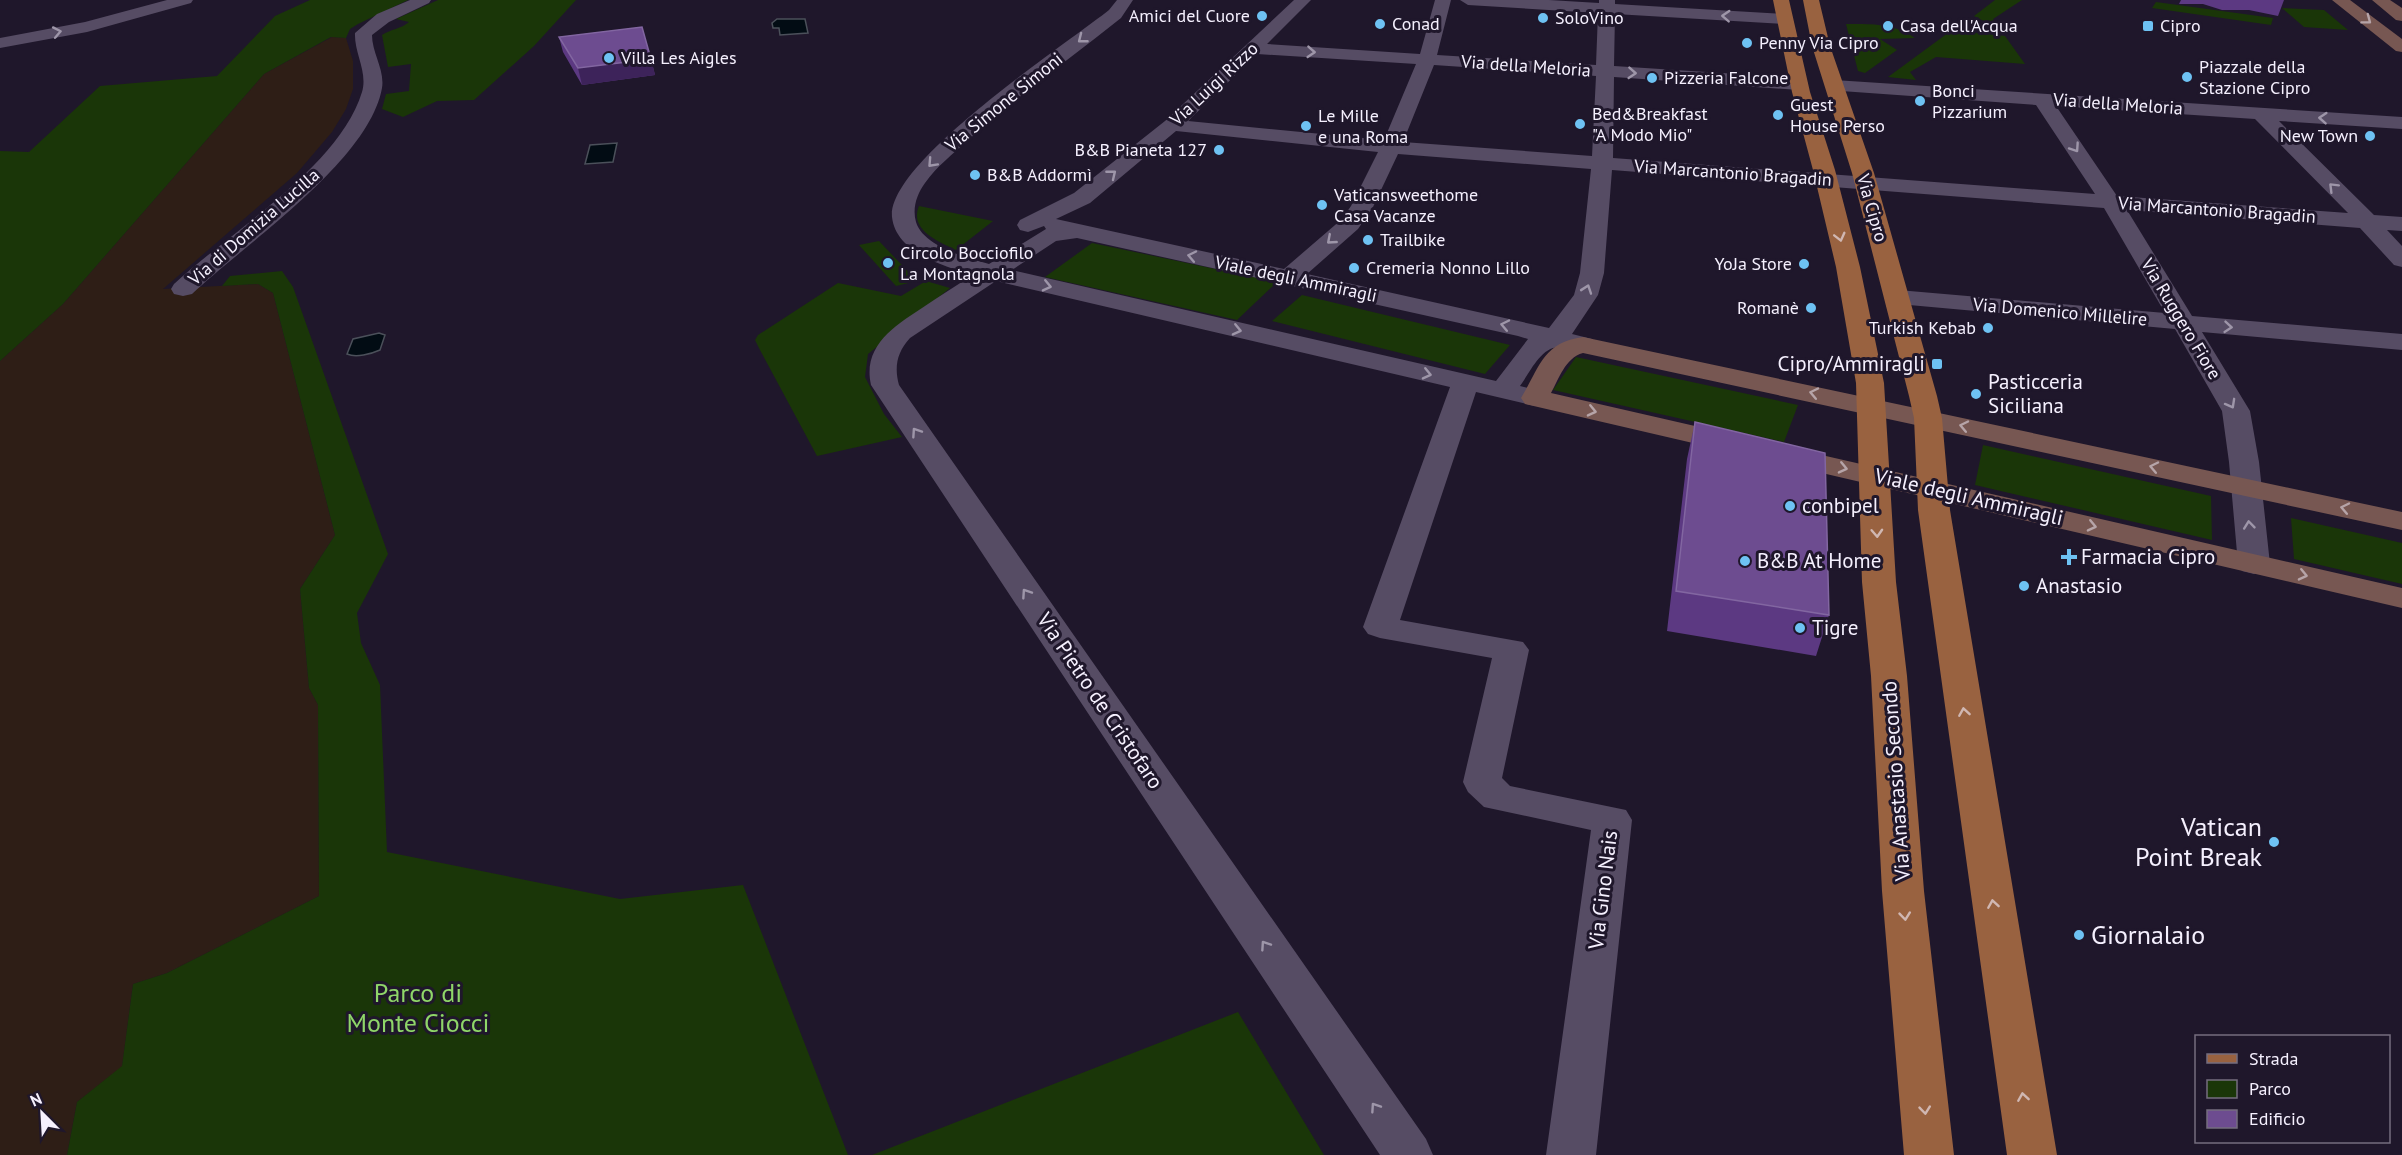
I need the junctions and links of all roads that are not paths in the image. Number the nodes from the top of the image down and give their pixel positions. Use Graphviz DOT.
graph roads {
  1 [pos="185,0"];
  2 [pos="423,0"];
  3 [pos="1125,0"];
  4 [pos="1303,0"];
  5 [pos="1443,0"];
  6 [pos="1468,0"];
  7 [pos="1781,0"];
  8 [pos="1811,0"];
  9 [pos="2340,0"];
  10 [pos="2380,0"];
  11 [pos="1608,4"];
  12 [pos="2402,16"];
  13 [pos="1784,19"];
  14 [pos="0,43"];
  15 [pos="2402,47"];
  16 [pos="1253,48"];
  17 [pos="1427,60"];
  18 [pos="1605,71"];
  19 [pos="1799,84"];
  20 [pos="1834,86"];
  21 [pos="2042,99"];
  22 [pos="2260,113"];
  23 [pos="2402,123"];
  24 [pos="1172,125"];
  25 [pos="1390,147"];
  26 [pos="1602,163"];
  27 [pos="1826,180"];
  28 [pos="1865,183"];
  29 [pos="2111,202"];
  30 [pos="2367,221"];
  31 [pos="1036,222"];
  32 [pos="2402,224"];
  33 [pos="1076,231"];
  34 [pos="2402,260"];
  35 [pos="979,269"];
  36 [pos="1290,278"];
  37 [pos="183,289"];
  38 [pos="1898,297"];
  39 [pos="2184,323"];
  40 [pos="1555,337"];
  41 [pos="2402,342"];
  42 [pos="1583,345"];
  43 [pos="1465,383"];
  44 [pos="1502,391"];
  45 [pos="1535,398"];
  46 [pos="1871,406"];
  47 [pos="1928,418"];
  48 [pos="1874,474"];
  49 [pos="2246,487"];
  50 [pos="1933,489"];
  51 [pos="2402,521"];
  52 [pos="2254,564"];
  53 [pos="2402,598"];
  54 [pos="1408,1155"];
  55 [pos="1571,1155"];
  56 [pos="1929,1155"];
  57 [pos="2032,1155"];
  14 -- 1 [label="street, one-way"];
  2 -- 37 [label="street, Via di Domizia Lucilla"];
  3 -- 35 [label="street, Via Simone Simoni, one-way"];
  4 -- 16 [label="street, Via Luigi Rizzo"];
  5 -- 17 [label="street"];
  6 -- 11 [label="street"];
  7 -- 13 [label="main road, Via Cipro"];
  8 -- 20 [label="main road, Via Cipro"];
  9 -- 15 [label="main road, one-way"];
  10 -- 12 [label="main road"];
  13 -- 11 [label="street, one-way"];
  11 -- 18 [label="street"];
  13 -- 19 [label="main road, Via Cipro"];
  16 -- 17 [label="street, Via della Meloria, one-way"];
  16 -- 24 [label="street, Via Luigi Rizzo"];
  17 -- 18 [label="street, Via della Meloria"];
  17 -- 25 [label="street"];
  18 -- 19 [label="street, Via della Meloria, one-way"];
  18 -- 26 [label="street"];
  19 -- 27 [label="main road, Via Cipro"];
  20 -- 21 [label="street, Via della Meloria"];
  20 -- 28 [label="main road, Via Cipro"];
  21 -- 22 [label="street, Via della Meloria"];
  21 -- 29 [label="street, Via Ruggero Fiore, one-way"];
  23 -- 22 [label="street, Via della Meloria, one-way"];
  30 -- 22 [label="street, one-way"];
  24 -- 25 [label="street, Via Marcantonio Bragadin"];
  31 -- 24 [label="street, Via Luigi Rizzo, one-way"];
  25 -- 26 [label="street, Via Marcantonio Bragadin"];
  25 -- 36 [label="street, one-way"];
  26 -- 27 [label="street, Via Marcantonio Bragadin"];
  40 -- 26 [label="street, one-way"];
  27 -- 28 [label="street, Via Marcantonio Bragadin"];
  27 -- 46 [label="main road, Via Cipro, one-way"];
  28 -- 29 [label="street, Via Marcantonio Bragadin"];
  28 -- 38 [label="main road, Via Cipro"];
  29 -- 30 [label="street, Via Marcantonio Bragadin"];
  29 -- 39 [label="street, Via Ruggero Fiore"];
  30 -- 32 [label="street, Via Marcantonio Bragadin"];
  30 -- 34 [label="street"];
  31 -- 33 [label="street, Viale degli Ammiragli"];
  31 -- 35 [label="street, Via Luigi Rizzo"];
  33 -- 35 [label="street"];
  36 -- 33 [label="street, Viale degli Ammiragli, one-way"];
  35 -- 43 [label="street, Viale degli Ammiragli, one-way"];
  54 -- 35 [label="street, Via Pietro de Cristofaro, one-way"];
  40 -- 36 [label="street, Viale degli Ammiragli, one-way"];
  38 -- 39 [label="street, Via Domenico Millelire"];
  38 -- 47 [label="main road, Via Cipro"];
  39 -- 41 [label="street, Via Domenico Millelire, one-way"];
  39 -- 49 [label="street, Via Ruggero Fiore, one-way"];
  40 -- 42 [label="street, Viale degli Ammiragli"];
  40 -- 44 [label="street"];
  42 -- 45 [label="main road"];
  46 -- 42 [label="main road, Viale degli Ammiragli, one-way"];
  43 -- 44 [label="street, Viale degli Ammiragli"];
  43 -- 55 [label="street, Via Gino Nais"];
  44 -- 45 [label="street, Viale degli Ammiragli"];
  45 -- 48 [label="main road, Viale degli Ammiragli, one-way"];
  46 -- 47 [label="main road, Viale degli Ammiragli"];
  46 -- 48 [label="main road, Via Anastasio Secondo"];
  49 -- 47 [label="main road, Viale degli Ammiragli, one-way"];
  47 -- 50 [label="main road"];
  48 -- 50 [label="main road, Viale degli Ammiragli"];
  48 -- 56 [label="main road, Via Anastasio Secondo, one-way"];
  51 -- 49 [label="main road, Viale degli Ammiragli, one-way"];
  52 -- 49 [label="street, Via Ruggero Fiore, one-way"];
  50 -- 52 [label="main road, Viale degli Ammiragli, one-way"];
  57 -- 50 [label="main road, one-way"];
  52 -- 53 [label="main road, Viale degli Ammiragli, one-way"];
}
